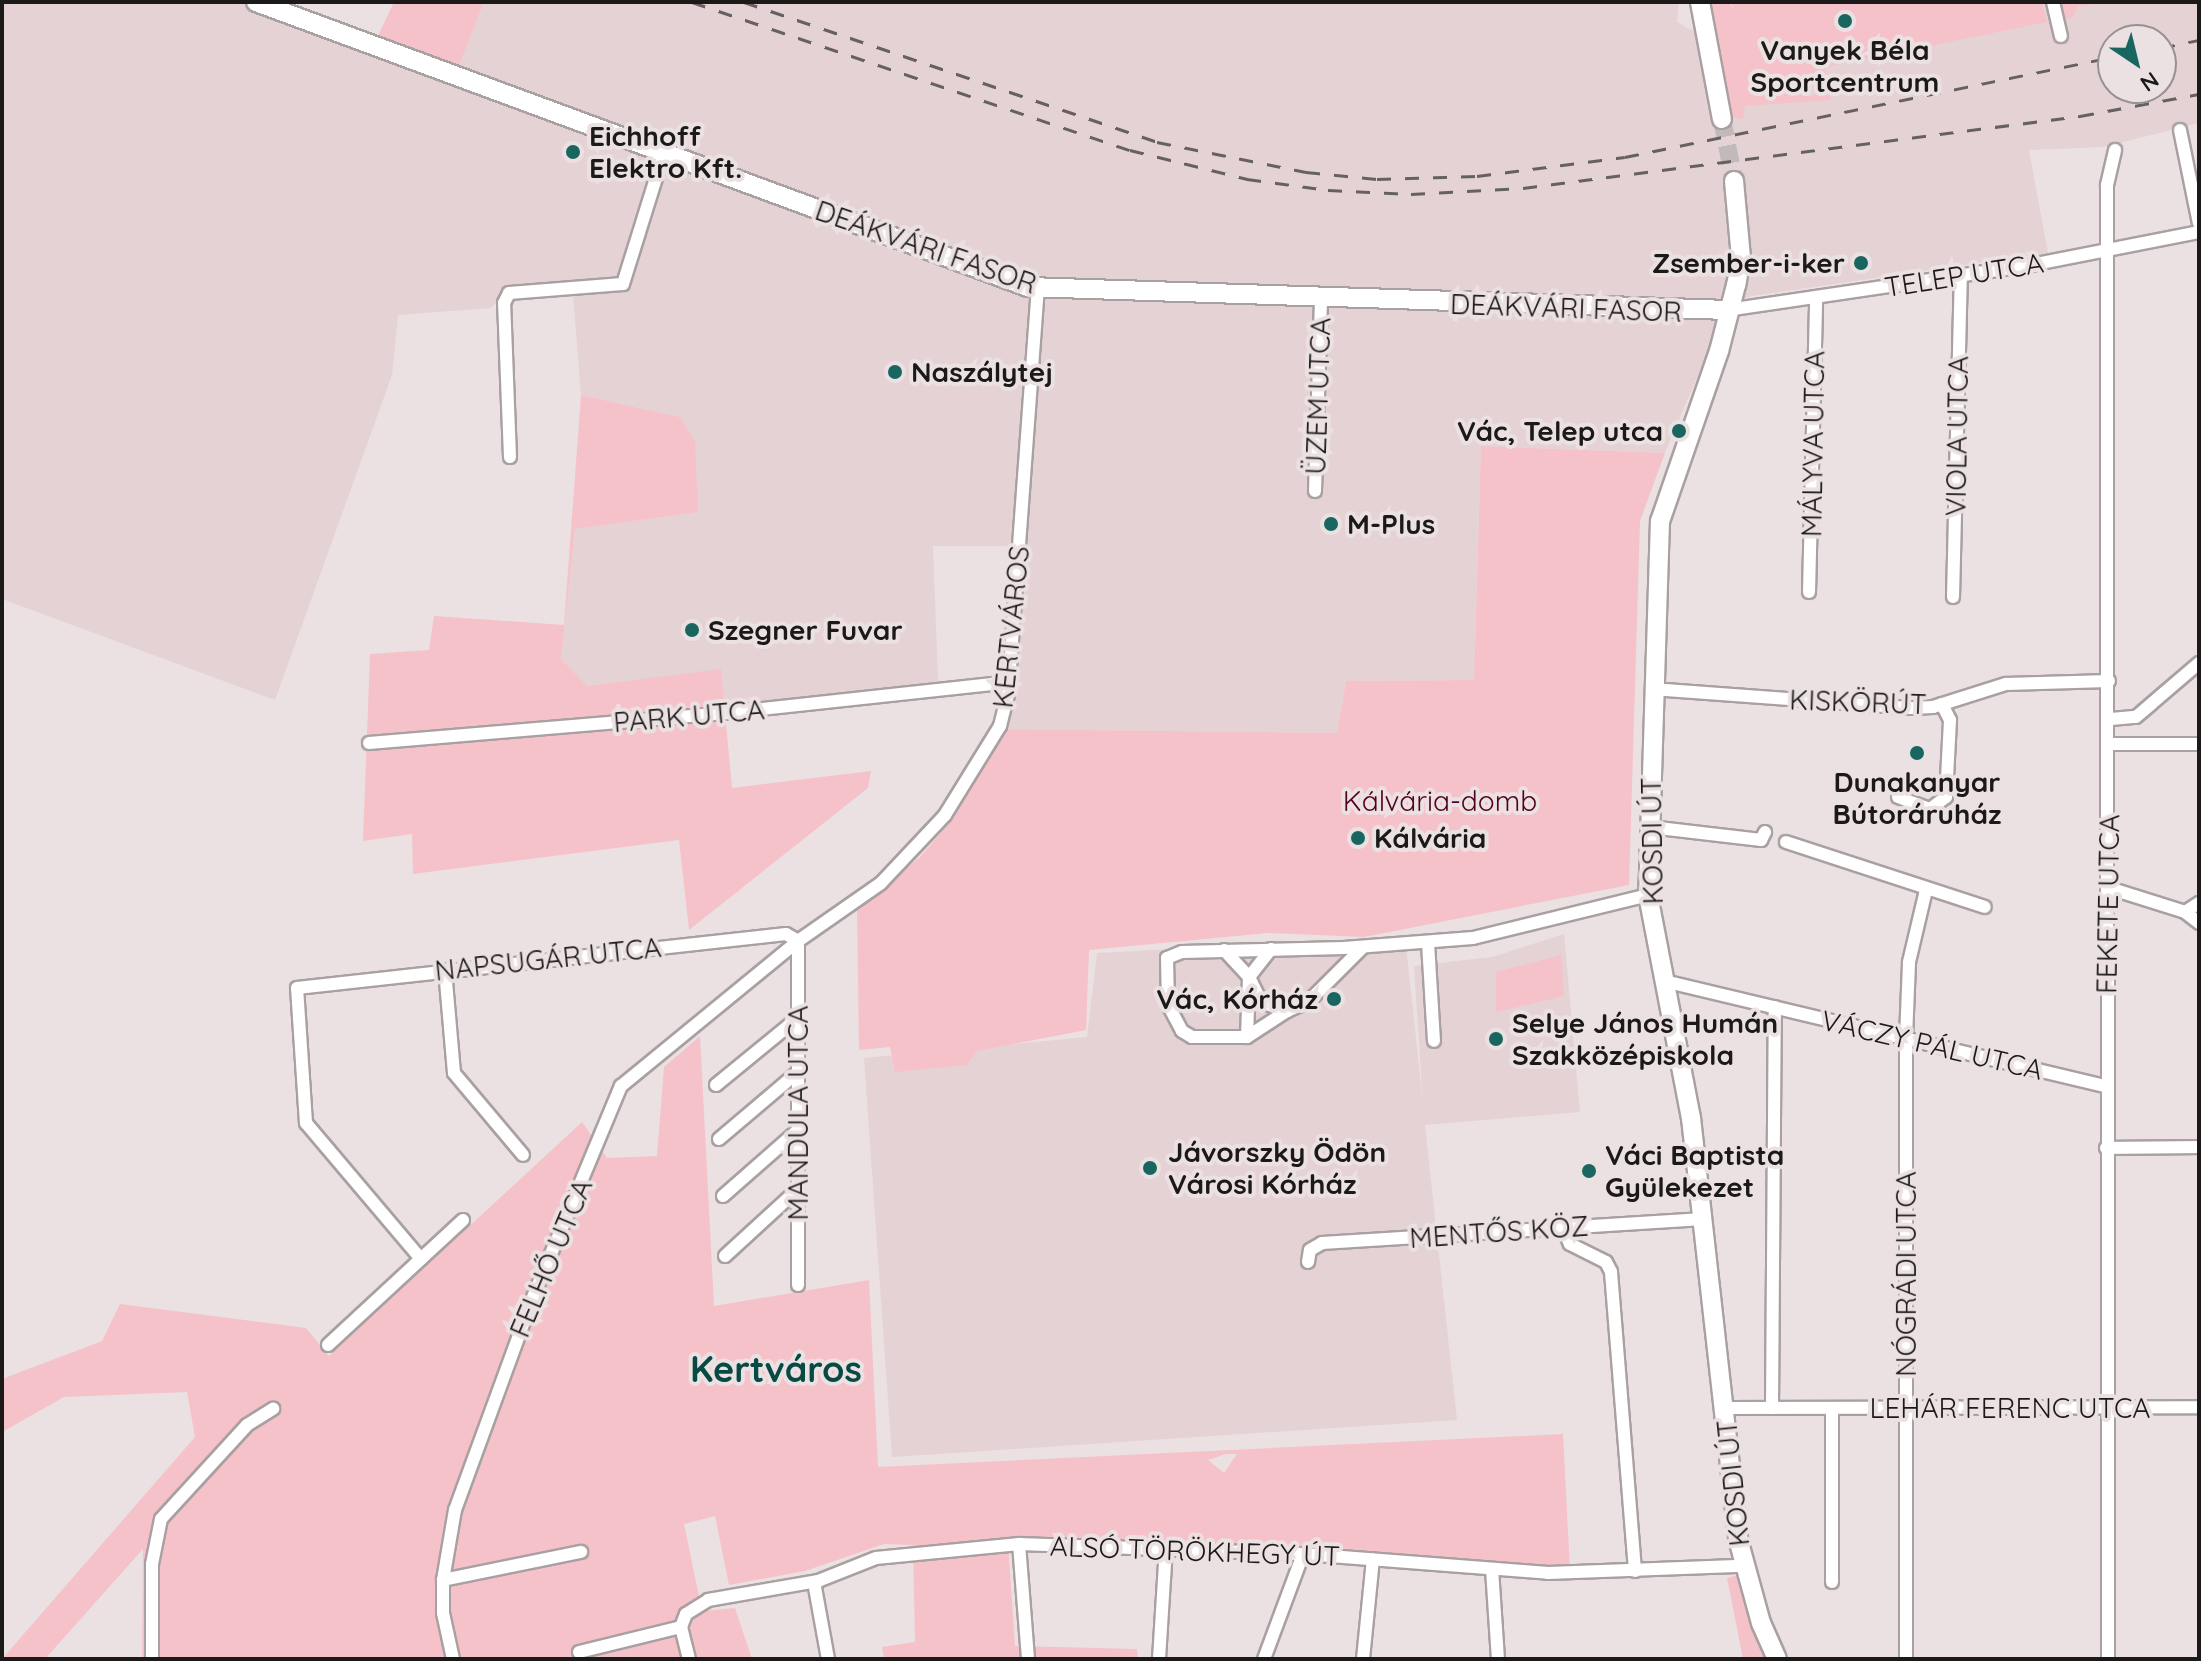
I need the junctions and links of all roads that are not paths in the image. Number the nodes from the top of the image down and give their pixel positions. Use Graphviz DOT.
graph roads {
  1 [pos="256,2"];
  2 [pos="1700,2"];
  3 [pos="2053,2"];
  4 [pos="2061,36"];
  5 [pos="1722,119"];
  6 [pos="2180,130"];
  7 [pos="2115,150"];
  8 [pos="664,152"];
  9 [pos="1734,181"];
  10 [pos="2199,223"];
  11 [pos="2199,232"];
  12 [pos="2109,251"];
  13 [pos="1961,275"];
  14 [pos="1038,288"];
  15 [pos="1816,297"];
  16 [pos="1321,300"];
  17 [pos="1727,310"];
  18 [pos="510,457"];
  19 [pos="1315,491"];
  20 [pos="1809,592"];
  21 [pos="1953,597"];
  22 [pos="2199,663"];
  23 [pos="2109,681"];
  24 [pos="1009,682"];
  25 [pos="1652,689"];
  26 [pos="1942,704"];
  27 [pos="2111,719"];
  28 [pos="369,743"];
  29 [pos="2110,744"];
  30 [pos="2199,744"];
  31 [pos="1898,797"];
  32 [pos="1650,827"];
  33 [pos="1765,832"];
  34 [pos="1786,842"];
  35 [pos="2109,888"];
  36 [pos="1926,890"];
  37 [pos="1648,895"];
  38 [pos="2199,903"];
  39 [pos="1985,907"];
  40 [pos="2185,912"];
  41 [pos="2199,923"];
  42 [pos="798,941"];
  43 [pos="1428,943"];
  44 [pos="1362,948"];
  45 [pos="1271,949"];
  46 [pos="1224,950"];
  47 [pos="445,970"];
  48 [pos="1249,977"];
  49 [pos="1664,981"];
  50 [pos="1775,1007"];
  51 [pos="1287,1011"];
  52 [pos="798,1018"];
  53 [pos="1247,1037"];
  54 [pos="1906,1038"];
  55 [pos="1434,1041"];
  56 [pos="798,1072"];
  57 [pos="716,1085"];
  58 [pos="621,1086"];
  59 [pos="2106,1086"];
  60 [pos="798,1130"];
  61 [pos="719,1139"];
  62 [pos="2199,1147"];
  63 [pos="2106,1148"];
  64 [pos="523,1155"];
  65 [pos="798,1189"];
  66 [pos="723,1196"];
  67 [pos="1703,1219"];
  68 [pos="463,1220"];
  69 [pos="1563,1227"];
  70 [pos="725,1256"];
  71 [pos="421,1259"];
  72 [pos="1308,1262"];
  73 [pos="798,1285"];
  74 [pos="328,1345"];
  75 [pos="2107,1407"];
  76 [pos="2199,1407"];
  77 [pos="1725,1408"];
  78 [pos="1772,1408"];
  79 [pos="1832,1408"];
  80 [pos="1907,1408"];
  81 [pos="273,1409"];
  82 [pos="1019,1544"];
  83 [pos="1166,1547"];
  84 [pos="581,1552"];
  85 [pos="1303,1554"];
  86 [pos="1373,1559"];
  87 [pos="1743,1566"];
  88 [pos="1492,1569"];
  89 [pos="1635,1571"];
  90 [pos="443,1580"];
  91 [pos="814,1582"];
  92 [pos="1832,1582"];
  93 [pos="681,1627"];
  94 [pos="579,1652"];
  95 [pos="152,1659"];
  96 [pos="453,1659"];
  97 [pos="689,1659"];
  98 [pos="828,1659"];
  99 [pos="1028,1659"];
  100 [pos="1159,1659"];
  101 [pos="1264,1659"];
  102 [pos="1363,1659"];
  103 [pos="1498,1659"];
  104 [pos="1777,1659"];
  105 [pos="1906,1659"];
  106 [pos="2108,1659"];
  1 -- 8 [label="street, DEÁKVÁRI FASOR"];
  2 -- 5 [label="street"];
  3 -- 4 [label="street"];
  6 -- 10 [label="street"];
  7 -- 12 [label="street, FEKETE UTCA"];
  8 -- 14 [label="street, DEÁKVÁRI FASOR"];
  8 -- 18 [label="street"];
  9 -- 17 [label="street, KOSDI ÚT"];
  11 -- 12 [label="street, TELEP UTCA"];
  12 -- 13 [label="street, TELEP UTCA"];
  12 -- 23 [label="street, FEKETE UTCA"];
  13 -- 15 [label="street, TELEP UTCA"];
  13 -- 21 [label="street, VIOLA UTCA"];
  14 -- 16 [label="street, DEÁKVÁRI FASOR"];
  14 -- 24 [label="street, KERTVÁROS"];
  15 -- 17 [label="street, TELEP UTCA"];
  15 -- 20 [label="street, MÁLYVA UTCA"];
  16 -- 17 [label="street, DEÁKVÁRI FASOR"];
  16 -- 19 [label="street, ÜZEM UTCA"];
  17 -- 25 [label="street, KOSDI ÚT"];
  22 -- 27 [label="street"];
  23 -- 26 [label="street, KISKÖRÚT"];
  23 -- 27 [label="street, FEKETE UTCA"];
  24 -- 28 [label="street, PARK UTCA"];
  24 -- 42 [label="street, KERTVÁROS"];
  25 -- 26 [label="street, KISKÖRÚT"];
  25 -- 32 [label="street, KOSDI ÚT"];
  26 -- 31 [label="street"];
  27 -- 29 [label="street, FEKETE UTCA"];
  29 -- 30 [label="street"];
  29 -- 35 [label="street, FEKETE UTCA"];
  32 -- 33 [label="street"];
  32 -- 37 [label="street, KOSDI ÚT"];
  34 -- 36 [label="street"];
  35 -- 40 [label="street"];
  35 -- 59 [label="street, FEKETE UTCA"];
  36 -- 39 [label="street"];
  36 -- 54 [label="street, NÓGRÁDI UTCA"];
  37 -- 43 [label="street"];
  37 -- 49 [label="street, KOSDI ÚT"];
  38 -- 40 [label="street"];
  40 -- 41 [label="street"];
  42 -- 47 [label="street, NAPSUGÁR UTCA"];
  42 -- 52 [label="street, MANDULA UTCA"];
  42 -- 58 [label="street, KERTVÁROS"];
  43 -- 44 [label="street"];
  43 -- 55 [label="street"];
  44 -- 45 [label="street"];
  44 -- 51 [label="street"];
  45 -- 46 [label="street"];
  45 -- 48 [label="street"];
  46 -- 48 [label="street"];
  46 -- 53 [label="street"];
  47 -- 64 [label="street"];
  47 -- 71 [label="street, NAPSUGÁR UTCA"];
  48 -- 51 [label="street"];
  48 -- 53 [label="street"];
  49 -- 50 [label="street, VÁCZY PÁL UTCA"];
  49 -- 67 [label="street, KOSDI ÚT"];
  50 -- 54 [label="street, VÁCZY PÁL UTCA"];
  50 -- 78 [label="street"];
  51 -- 53 [label="street"];
  52 -- 56 [label="street, MANDULA UTCA"];
  52 -- 57 [label="street"];
  54 -- 59 [label="street, VÁCZY PÁL UTCA"];
  54 -- 80 [label="street, NÓGRÁDI UTCA"];
  56 -- 60 [label="street, MANDULA UTCA"];
  56 -- 61 [label="street"];
  58 -- 90 [label="street, FELHŐ UTCA"];
  59 -- 63 [label="street, FEKETE UTCA"];
  60 -- 65 [label="street, MANDULA UTCA"];
  60 -- 66 [label="street"];
  62 -- 63 [label="street"];
  63 -- 75 [label="street, FEKETE UTCA"];
  65 -- 70 [label="street"];
  65 -- 73 [label="street, MANDULA UTCA"];
  67 -- 69 [label="street, MENTŐS KÖZ"];
  67 -- 77 [label="street, KOSDI ÚT"];
  68 -- 71 [label="street"];
  69 -- 72 [label="street, MENTŐS KÖZ"];
  69 -- 89 [label="street"];
  71 -- 74 [label="street"];
  75 -- 76 [label="street, LEHÁR FERENC UTCA"];
  75 -- 80 [label="street, LEHÁR FERENC UTCA"];
  75 -- 106 [label="street, FEKETE UTCA"];
  77 -- 78 [label="street, LEHÁR FERENC UTCA"];
  77 -- 87 [label="street, KOSDI ÚT"];
  78 -- 79 [label="street, LEHÁR FERENC UTCA"];
  79 -- 80 [label="street, LEHÁR FERENC UTCA"];
  79 -- 92 [label="street"];
  80 -- 105 [label="street, NÓGRÁDI UTCA"];
  81 -- 95 [label="street"];
  82 -- 83 [label="street, ALSÓ TÖRÖKHEGY ÚT"];
  82 -- 91 [label="street, ALSÓ TÖRÖKHEGY ÚT"];
  82 -- 99 [label="street"];
  83 -- 85 [label="street, ALSÓ TÖRÖKHEGY ÚT"];
  83 -- 100 [label="street"];
  84 -- 90 [label="street"];
  85 -- 86 [label="street, ALSÓ TÖRÖKHEGY ÚT"];
  85 -- 101 [label="street"];
  86 -- 88 [label="street, ALSÓ TÖRÖKHEGY ÚT"];
  86 -- 102 [label="street"];
  87 -- 89 [label="street, ALSÓ TÖRÖKHEGY ÚT"];
  87 -- 104 [label="street, KOSDI ÚT"];
  88 -- 89 [label="street, ALSÓ TÖRÖKHEGY ÚT"];
  88 -- 103 [label="street"];
  90 -- 96 [label="street, FELHŐ UTCA"];
  91 -- 93 [label="street, ALSÓ TÖRÖKHEGY ÚT"];
  91 -- 98 [label="street"];
  93 -- 94 [label="street"];
  93 -- 97 [label="street"];
}
